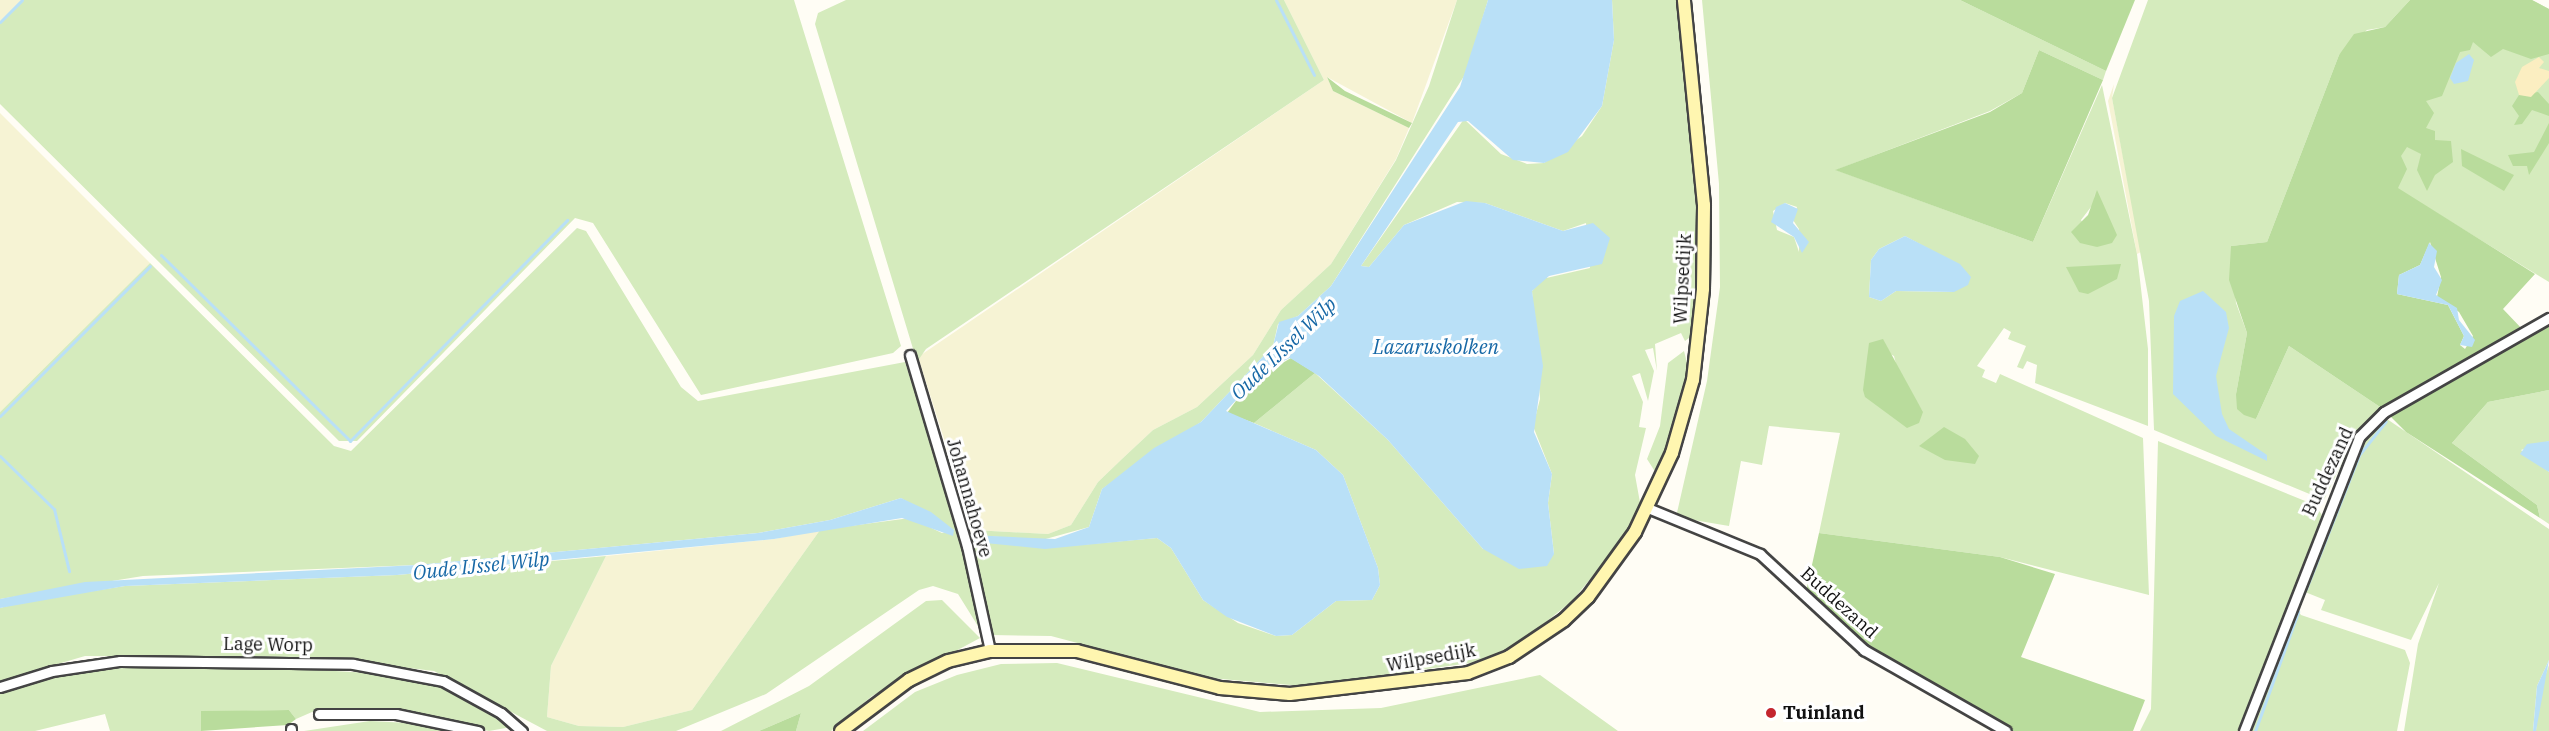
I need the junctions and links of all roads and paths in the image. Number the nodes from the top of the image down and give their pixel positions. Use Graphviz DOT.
graph roads {
  1 [pos="1684,0"];
  2 [pos="2549,318"];
  3 [pos="910,355"];
  4 [pos="1648,508"];
  5 [pos="990,651"];
  6 [pos="0,687"];
  7 [pos="319,714"];
  8 [pos="478,731"];
  9 [pos="522,731"];
  10 [pos="841,731"];
  11 [pos="2006,731"];
  12 [pos="2244,731"];
  1 -- 4 [label="main road, Wilpsedijk"];
  2 -- 12 [label="street, Buddezand"];
  3 -- 5 [label="street, Johannahoeve"];
  4 -- 5 [label="main road, Wilpsedijk"];
  4 -- 11 [label="street, Buddezand"];
  5 -- 10 [label="main road, Wilpsedijk"];
  6 -- 9 [label="street, Lage Worp"];
  7 -- 8 [label="street"];
}
